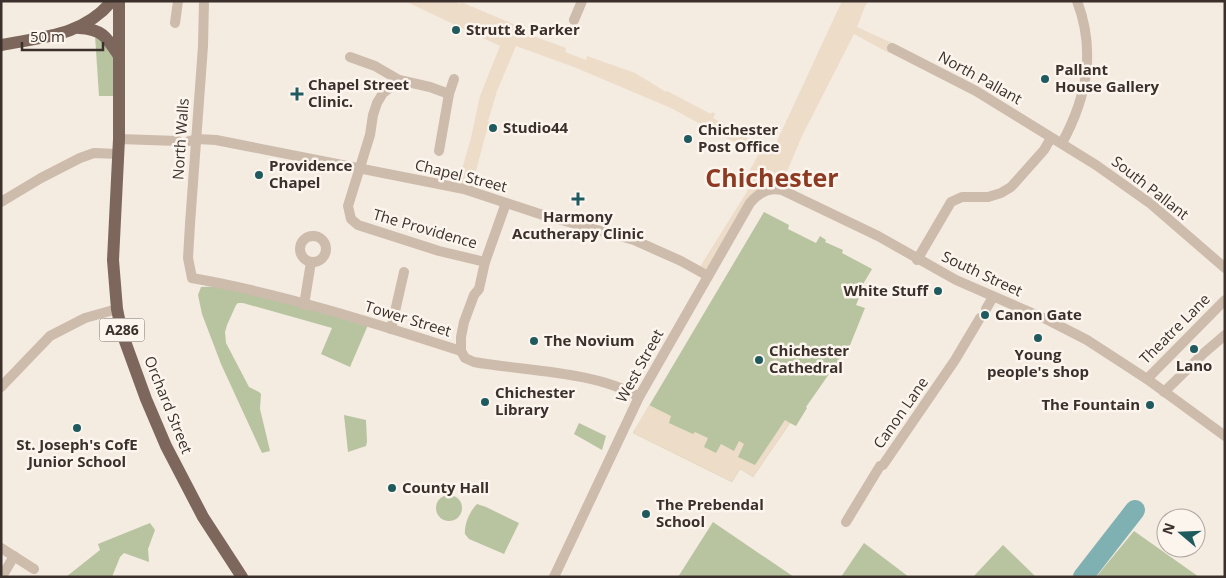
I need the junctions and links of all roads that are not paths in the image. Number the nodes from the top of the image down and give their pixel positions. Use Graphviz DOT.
graph roads {
  1 [pos="112,1"];
  2 [pos="119,1"];
  3 [pos="178,1"];
  4 [pos="204,1"];
  5 [pos="582,1"];
  6 [pos="1076,1"];
  7 [pos="574,20"];
  8 [pos="175,23"];
  9 [pos="79,28"];
  10 [pos="1,45"];
  11 [pos="892,48"];
  12 [pos="119,56"];
  13 [pos="350,57"];
  14 [pos="454,79"];
  15 [pos="399,80"];
  16 [pos="449,94"];
  17 [pos="1052,138"];
  18 [pos="119,139"];
  19 [pos="193,140"];
  20 [pos="178,141"];
  21 [pos="1062,143"];
  22 [pos="439,151"];
  23 [pos="118,154"];
  24 [pos="359,168"];
  25 [pos="775,189"];
  26 [pos="2,200"];
  27 [pos="506,203"];
  28 [pos="918,260"];
  29 [pos="311,262"];
  30 [pos="485,262"];
  31 [pos="1225,268"];
  32 [pos="404,272"];
  33 [pos="708,276"];
  34 [pos="192,278"];
  35 [pos="993,297"];
  36 [pos="1225,300"];
  37 [pos="304,305"];
  38 [pos="117,309"];
  39 [pos="986,309"];
  40 [pos="980,318"];
  41 [pos="391,329"];
  42 [pos="1225,335"];
  43 [pos="461,351"];
  44 [pos="1147,379"];
  45 [pos="1,386"];
  46 [pos="1167,394"];
  47 [pos="640,397"];
  48 [pos="1225,436"];
  49 [pos="846,522"];
  50 [pos="1,548"];
  51 [pos="14,556"];
  52 [pos="34,569"];
  53 [pos="3,575"];
  54 [pos="242,577"];
  55 [pos="554,577"];
  1 -- 9 [label="main road"];
  2 -- 12 [label="main road, Orchard Street / A286"];
  3 -- 8 [label="street"];
  4 -- 19 [label="street, North Walls"];
  5 -- 7 [label="street"];
  6 -- 21 [label="street"];
  9 -- 10 [label="main road"];
  9 -- 12 [label="main road"];
  11 -- 17 [label="street, North Pallant"];
  12 -- 18 [label="main road, Orchard Street / A286"];
  13 -- 15 [label="street"];
  14 -- 16 [label="street"];
  15 -- 16 [label="street"];
  15 -- 24 [label="street, The Providence"];
  16 -- 22 [label="street"];
  17 -- 21 [label="street, South Pallant"];
  17 -- 28 [label="street"];
  18 -- 20 [label="street"];
  18 -- 23 [label="main road, Orchard Street / A286"];
  19 -- 24 [label="street, Chapel Street"];
  19 -- 34 [label="street, North Walls"];
  21 -- 31 [label="street, South Pallant"];
  23 -- 26 [label="street"];
  23 -- 38 [label="main road, Orchard Street / A286"];
  24 -- 27 [label="street, Chapel Street"];
  24 -- 30 [label="street, The Providence"];
  25 -- 28 [label="street, South Street"];
  25 -- 33 [label="street, West Street"];
  27 -- 30 [label="street"];
  27 -- 33 [label="street, Chapel Street"];
  28 -- 35 [label="street, South Street"];
  29 -- 37 [label="street"];
  30 -- 43 [label="street"];
  32 -- 41 [label="street"];
  33 -- 47 [label="street, West Street"];
  34 -- 37 [label="street, Tower Street"];
  35 -- 39 [label="street"];
  35 -- 44 [label="street, South Street"];
  36 -- 44 [label="street, Theatre Lane"];
  37 -- 41 [label="street, Tower Street"];
  38 -- 45 [label="street"];
  38 -- 54 [label="main road, Orchard Street / A286"];
  40 -- 49 [label="street, Canon Lane"];
  41 -- 43 [label="street, Tower Street"];
  42 -- 46 [label="street"];
  43 -- 47 [label="street, Tower Street"];
  44 -- 46 [label="street, South Street"];
  46 -- 48 [label="street, South Street"];
  47 -- 55 [label="street, West Street"];
  50 -- 51 [label="street"];
  51 -- 52 [label="street"];
  51 -- 53 [label="street"];
}
